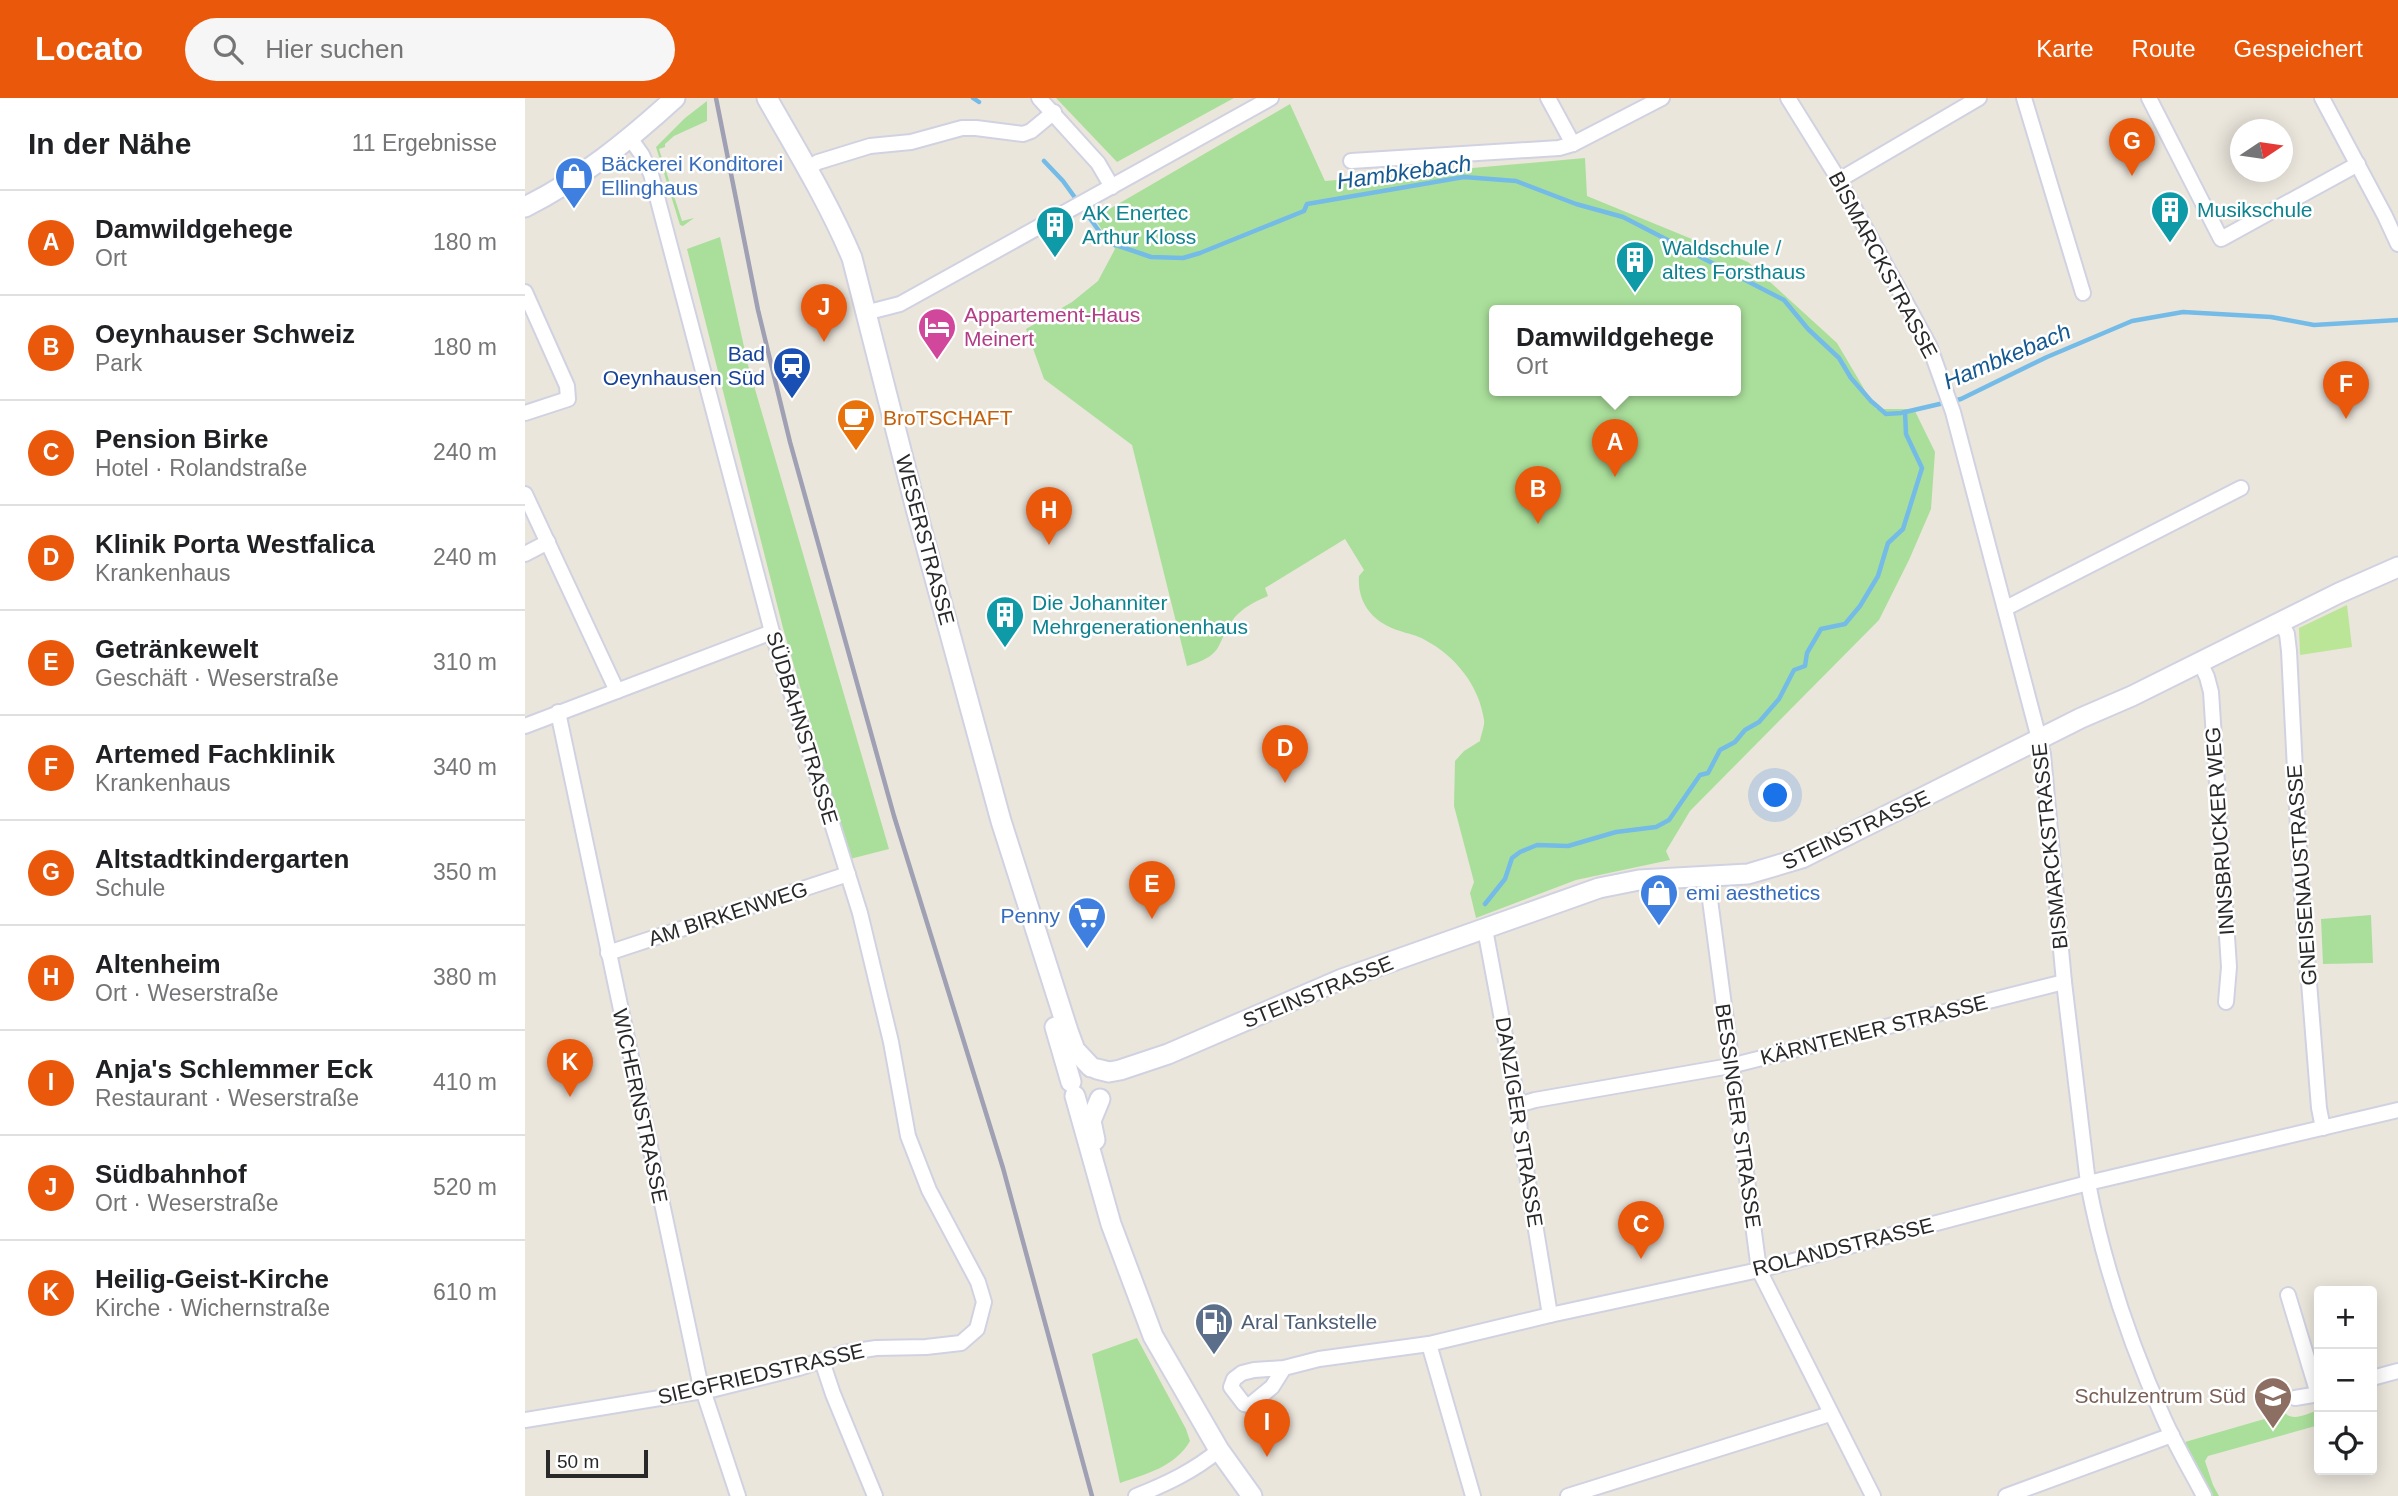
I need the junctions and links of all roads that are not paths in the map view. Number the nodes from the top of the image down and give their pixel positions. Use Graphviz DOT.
graph roads {
  1 [pos="675,98"];
  2 [pos="767,98"];
  3 [pos="1039,98"];
  4 [pos="1271,98"];
  5 [pos="1548,98"];
  6 [pos="1662,98"];
  7 [pos="1789,98"];
  8 [pos="1979,98"];
  9 [pos="2024,98"];
  10 [pos="2148,98"];
  11 [pos="2322,98"];
  12 [pos="1054,113"];
  13 [pos="630,138"];
  14 [pos="1573,144"];
  15 [pos="1351,161"];
  16 [pos="2358,164"];
  17 [pos="808,168"];
  18 [pos="1839,180"];
  19 [pos="1112,187"];
  20 [pos="525,207"];
  21 [pos="2398,244"];
  22 [pos="525,292"];
  23 [pos="2083,293"];
  24 [pos="865,313"];
  25 [pos="525,413"];
  26 [pos="2241,488"];
  27 [pos="525,494"];
  28 [pos="548,542"];
  29 [pos="525,554"];
  30 [pos="2398,566"];
  31 [pos="2005,608"];
  32 [pos="2281,622"];
  33 [pos="772,632"];
  34 [pos="2200,662"];
  35 [pos="617,691"];
  36 [pos="558,712"];
  37 [pos="525,726"];
  38 [pos="2040,739"];
  39 [pos="848,874"];
  40 [pos="1707,877"];
  41 [pos="1029,914"];
  42 [pos="1485,929"];
  43 [pos="608,953"];
  44 [pos="2064,982"];
  45 [pos="2226,1002"];
  46 [pos="1168,1054"];
  47 [pos="1730,1066"];
  48 [pos="1094,1068"];
  49 [pos="1073,1089"];
  50 [pos="1102,1096"];
  51 [pos="1518,1105"];
  52 [pos="2398,1110"];
  53 [pos="2323,1128"];
  54 [pos="2088,1183"];
  55 [pos="1123,1257"];
  56 [pos="1759,1269"];
  57 [pos="2288,1294"];
  58 [pos="982,1313"];
  59 [pos="1550,1315"];
  60 [pos="1429,1344"];
  61 [pos="822,1361"];
  62 [pos="1284,1368"];
  63 [pos="2398,1370"];
  64 [pos="2377,1376"];
  65 [pos="2314,1378"];
  66 [pos="703,1391"];
  67 [pos="2314,1395"];
  68 [pos="2295,1398"];
  69 [pos="1830,1414"];
  70 [pos="525,1420"];
  71 [pos="2172,1435"];
  72 [pos="1219,1450"];
  73 [pos="738,1496"];
  74 [pos="875,1496"];
  75 [pos="1136,1496"];
  76 [pos="1251,1496"];
  77 [pos="1473,1496"];
  78 [pos="1568,1496"];
  79 [pos="1873,1496"];
  80 [pos="2006,1496"];
  81 [pos="2204,1496"];
  1 -- 13 [label="main road"];
  2 -- 17 [label="main road, WESERSTRASSE"];
  3 -- 12 [label="street"];
  4 -- 19 [label="street"];
  5 -- 14 [label="street"];
  6 -- 14 [label="street"];
  7 -- 18 [label="street, BISMARCKSTRASSE"];
  8 -- 18 [label="street"];
  9 -- 23 [label="street"];
  10 -- 16 [label="street"];
  11 -- 16 [label="street"];
  12 -- 17 [label="street"];
  12 -- 19 [label="street"];
  13 -- 20 [label="main road"];
  13 -- 33 [label="street, SÜDBAHNSTRASSE"];
  14 -- 15 [label="street"];
  16 -- 21 [label="street"];
  17 -- 24 [label="main road, WESERSTRASSE"];
  18 -- 31 [label="street, BISMARCKSTRASSE"];
  19 -- 24 [label="street"];
  22 -- 25 [label="street"];
  24 -- 41 [label="main road, WESERSTRASSE"];
  26 -- 31 [label="street"];
  27 -- 28 [label="street"];
  28 -- 29 [label="street"];
  28 -- 35 [label="street"];
  30 -- 32 [label="main road, STEINSTRASSE"];
  31 -- 38 [label="street, BISMARCKSTRASSE"];
  32 -- 34 [label="main road, STEINSTRASSE"];
  32 -- 53 [label="street, GNEISENAUSTRASSE"];
  33 -- 35 [label="street"];
  33 -- 39 [label="street, SÜDBAHNSTRASSE"];
  34 -- 38 [label="main road, STEINSTRASSE"];
  34 -- 45 [label="street, INNSBRUCKER WEG"];
  35 -- 36 [label="street"];
  36 -- 37 [label="street"];
  36 -- 43 [label="street, WICHERNSTRASSE"];
  38 -- 40 [label="main road, STEINSTRASSE"];
  38 -- 44 [label="street, BISMARCKSTRASSE"];
  39 -- 43 [label="street, AM BIRKENWEG"];
  39 -- 58 [label="street, SÜDBAHNSTRASSE"];
  40 -- 42 [label="main road, STEINSTRASSE"];
  40 -- 47 [label="street, BESSINGER STRASSE"];
  41 -- 48 [label="main road, WESERSTRASSE"];
  41 -- 49 [label="main road, WESERSTRASSE"];
  42 -- 46 [label="main road, STEINSTRASSE"];
  42 -- 51 [label="street, DANZIGER STRASSE"];
  43 -- 66 [label="street, WICHERNSTRASSE"];
  44 -- 47 [label="street, KÄRNTENER STRASSE"];
  44 -- 54 [label="street, BISMARCKSTRASSE"];
  46 -- 48 [label="main road, STEINSTRASSE"];
  46 -- 50 [label="main road, STEINSTRASSE"];
  47 -- 51 [label="street, KÄRNTENER STRASSE"];
  47 -- 56 [label="street, BESSINGER STRASSE"];
  48 -- 49 [label="main road"];
  48 -- 50 [label="main road"];
  49 -- 50 [label="main road"];
  49 -- 55 [label="main road, WESERSTRASSE"];
  50 -- 55 [label="main road, WESERSTRASSE"];
  51 -- 59 [label="street, DANZIGER STRASSE"];
  52 -- 53 [label="street, ROLANDSTRASSE"];
  53 -- 54 [label="street, ROLANDSTRASSE"];
  54 -- 56 [label="street, ROLANDSTRASSE"];
  54 -- 71 [label="street, BISMARCKSTRASSE"];
  55 -- 72 [label="main road, WESERSTRASSE"];
  56 -- 59 [label="street, ROLANDSTRASSE"];
  56 -- 69 [label="street, BESSINGER STRASSE"];
  57 -- 65 [label="street"];
  58 -- 61 [label="street, SIEGFRIEDSTRASSE"];
  59 -- 60 [label="street, ROLANDSTRASSE"];
  60 -- 62 [label="street, ROLANDSTRASSE"];
  60 -- 77 [label="street"];
  61 -- 66 [label="street, SIEGFRIEDSTRASSE"];
  61 -- 74 [label="street"];
  63 -- 64 [label="street"];
  66 -- 70 [label="street, SIEGFRIEDSTRASSE"];
  66 -- 73 [label="street, WICHERNSTRASSE"];
  67 -- 68 [label="street"];
  69 -- 78 [label="street"];
  69 -- 79 [label="street, BESSINGER STRASSE"];
  71 -- 80 [label="street"];
  71 -- 81 [label="street, BISMARCKSTRASSE"];
  72 -- 75 [label="street"];
  72 -- 76 [label="main road, WESERSTRASSE"];
}
